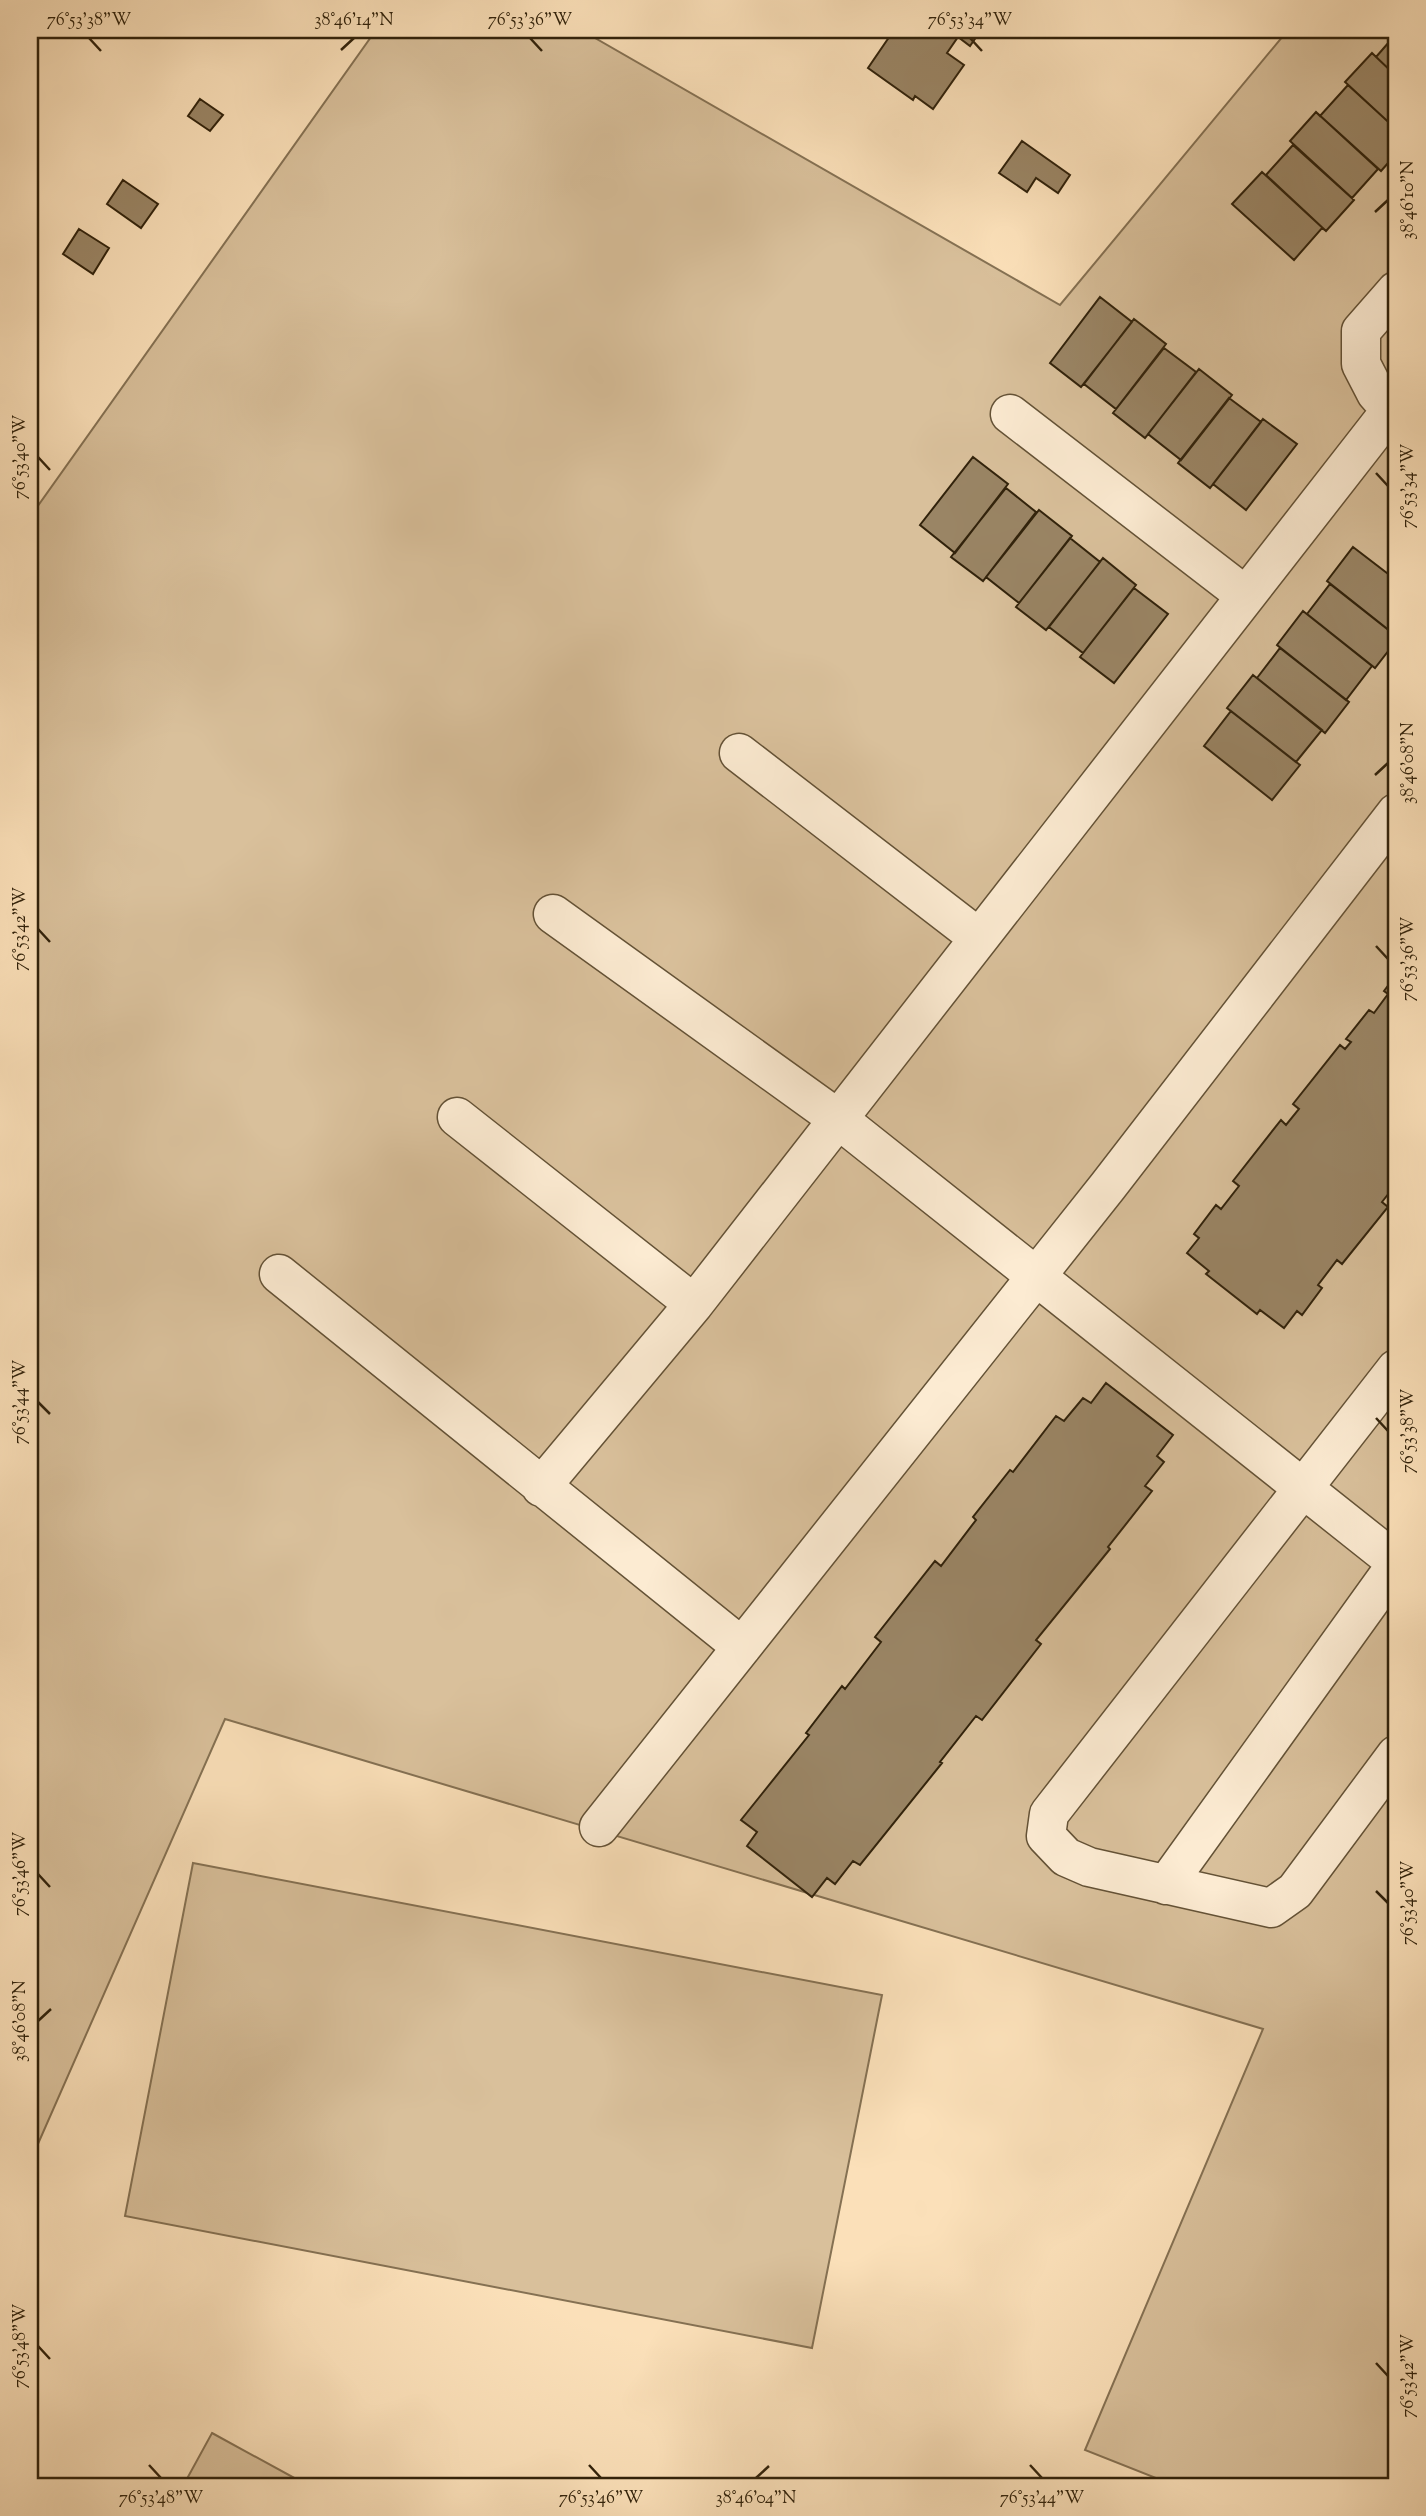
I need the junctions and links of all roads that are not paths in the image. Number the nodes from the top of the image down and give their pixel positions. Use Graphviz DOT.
graph roads {
  1 [pos="1396,291"];
  2 [pos="1394,413"];
  3 [pos="1010,414"];
  4 [pos="1246,596"];
  5 [pos="739,753"];
  6 [pos="1396,813"];
  7 [pos="553,914"];
  8 [pos="979,938"];
  9 [pos="457,1117"];
  10 [pos="838,1119"];
  11 [pos="279,1274"];
  12 [pos="1036,1276"];
  13 [pos="694,1304"];
  14 [pos="1396,1368"];
  15 [pos="541,1487"];
  16 [pos="1302,1488"];
  17 [pos="1396,1563"];
  18 [pos="742,1647"];
  19 [pos="1396,1755"];
  20 [pos="599,1827"];
  21 [pos="1166,1885"];
  1 -- 2 [label="street"];
  2 -- 4 [label="street"];
  3 -- 4 [label="street"];
  4 -- 8 [label="street"];
  5 -- 8 [label="street"];
  6 -- 12 [label="street"];
  7 -- 10 [label="street"];
  8 -- 10 [label="street"];
  9 -- 13 [label="street"];
  10 -- 12 [label="street"];
  10 -- 13 [label="street"];
  11 -- 15 [label="street"];
  12 -- 16 [label="street"];
  12 -- 18 [label="street"];
  13 -- 15 [label="street"];
  14 -- 16 [label="street"];
  15 -- 18 [label="street"];
  16 -- 17 [label="street"];
  16 -- 21 [label="street"];
  17 -- 21 [label="street"];
  18 -- 20 [label="street"];
  19 -- 21 [label="street"];
}
